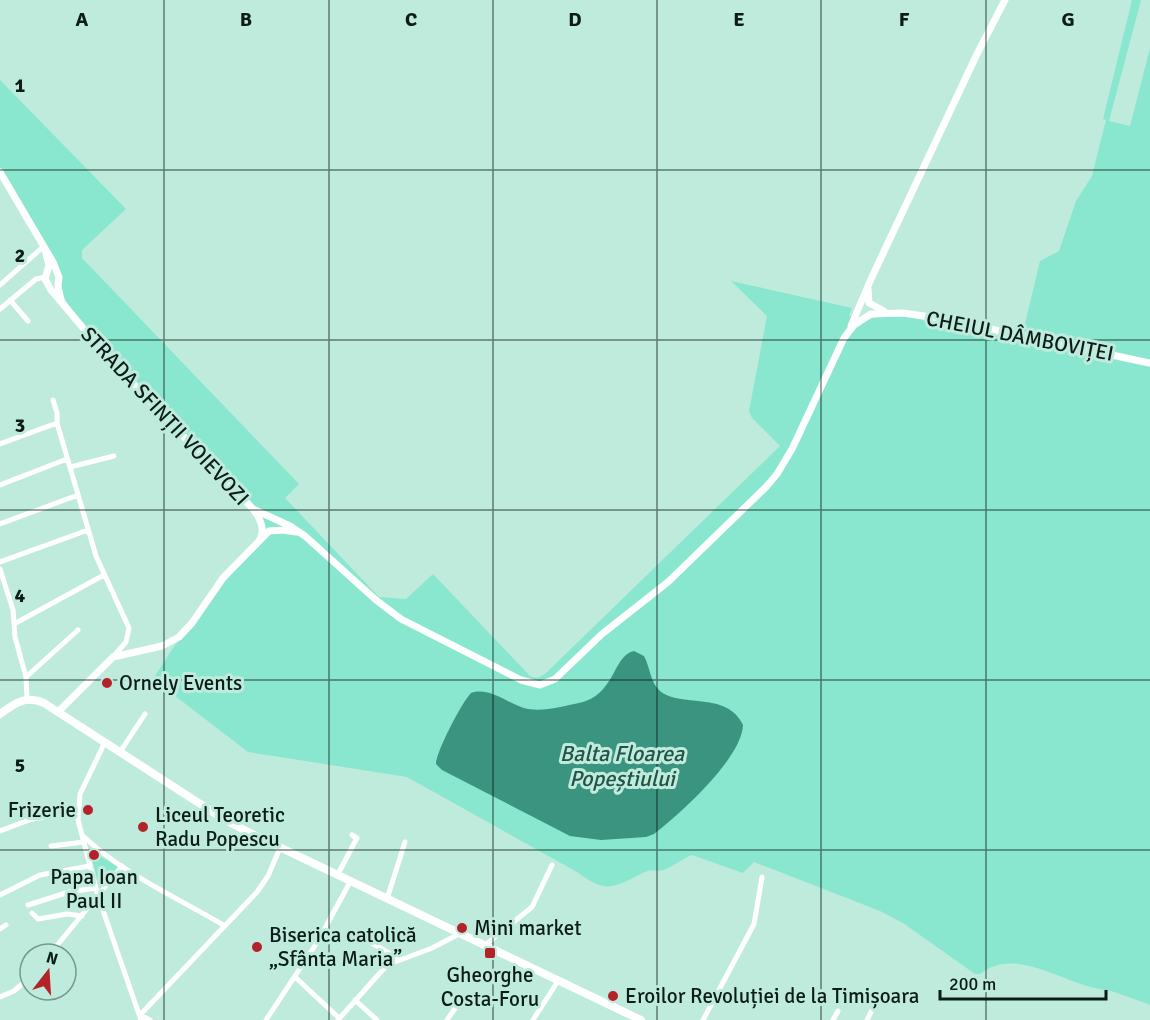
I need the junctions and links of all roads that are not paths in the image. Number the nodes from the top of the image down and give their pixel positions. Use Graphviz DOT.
graph roads {
  1 [pos="1005,0"];
  2 [pos="1,177"];
  3 [pos="44,249"];
  4 [pos="57,273"];
  5 [pos="46,277"];
  6 [pos="58,283"];
  7 [pos="0,285"];
  8 [pos="10,300"];
  9 [pos="865,305"];
  10 [pos="0,309"];
  11 [pos="66,309"];
  12 [pos="889,313"];
  13 [pos="869,315"];
  14 [pos="28,321"];
  15 [pos="850,329"];
  16 [pos="1150,363"];
  17 [pos="53,400"];
  18 [pos="57,423"];
  19 [pos="0,444"];
  20 [pos="114,456"];
  21 [pos="67,459"];
  22 [pos="70,467"];
  23 [pos="0,485"];
  24 [pos="78,495"];
  25 [pos="253,508"];
  26 [pos="270,518"];
  27 [pos="0,524"];
  28 [pos="262,525"];
  29 [pos="88,530"];
  30 [pos="270,531"];
  31 [pos="301,533"];
  32 [pos="259,542"];
  33 [pos="0,562"];
  34 [pos="0,568"];
  35 [pos="104,575"];
  36 [pos="14,624"];
  37 [pos="78,630"];
  38 [pos="113,657"];
  39 [pos="26,677"];
  40 [pos="27,699"];
  41 [pos="59,711"];
  42 [pos="0,714"];
  43 [pos="145,714"];
  44 [pos="105,742"];
  45 [pos="120,752"];
  46 [pos="78,812"];
  47 [pos="0,831"];
  48 [pos="82,835"];
  49 [pos="352,835"];
  50 [pos="84,842"];
  51 [pos="405,842"];
  52 [pos="51,846"];
  53 [pos="280,848"];
  54 [pos="552,865"];
  55 [pos="90,866"];
  56 [pos="122,866"];
  57 [pos="337,876"];
  58 [pos="762,877"];
  59 [pos="350,882"];
  60 [pos="96,888"];
  61 [pos="0,895"];
  62 [pos="99,896"];
  63 [pos="387,899"];
  64 [pos="28,905"];
  65 [pos="32,913"];
  66 [pos="82,916"];
  67 [pos="6,925"];
  68 [pos="225,926"];
  69 [pos="0,929"];
  70 [pos="459,934"];
  71 [pos="61,942"];
  72 [pos="370,942"];
  73 [pos="484,946"];
  74 [pos="399,959"];
  75 [pos="296,977"];
  76 [pos="558,981"];
  77 [pos="18,988"];
  78 [pos="0,997"];
  79 [pos="355,1000"];
  80 [pos="456,1007"];
  81 [pos="872,1010"];
  82 [pos="838,1011"];
  83 [pos="141,1018"];
  84 [pos="338,1019"];
  85 [pos="150,1020"];
  86 [pos="266,1020"];
  87 [pos="377,1020"];
  88 [pos="447,1020"];
  89 [pos="533,1020"];
  90 [pos="641,1020"];
  91 [pos="703,1020"];
  92 [pos="833,1020"];
  93 [pos="867,1020"];
  1 -- 9 [label="street"];
  2 -- 3 [label="street"];
  3 -- 4 [label="street"];
  3 -- 5 [label="street"];
  3 -- 7 [label="street"];
  4 -- 5 [label="street"];
  4 -- 6 [label="street"];
  5 -- 6 [label="street"];
  5 -- 8 [label="street"];
  5 -- 11 [label="street, STRADA SFINȚII VOIEVOZI"];
  6 -- 11 [label="street, STRADA SFINȚII VOIEVOZI"];
  8 -- 10 [label="street"];
  8 -- 14 [label="street"];
  9 -- 12 [label="street"];
  9 -- 13 [label="street"];
  9 -- 13 [label="street"];
  9 -- 15 [label="street"];
  11 -- 25 [label="street, STRADA SFINȚII VOIEVOZI"];
  12 -- 13 [label="street"];
  12 -- 16 [label="street, CHEIUL DÂMBOVIȚEI"];
  13 -- 15 [label="street"];
  15 -- 31 [label="street"];
  17 -- 18 [label="street"];
  18 -- 19 [label="street"];
  18 -- 21 [label="street"];
  20 -- 22 [label="street"];
  21 -- 22 [label="street"];
  21 -- 23 [label="street"];
  22 -- 24 [label="street"];
  24 -- 27 [label="street"];
  24 -- 29 [label="street"];
  25 -- 26 [label="street"];
  25 -- 28 [label="street, STRADA SFINȚII VOIEVOZI"];
  26 -- 28 [label="street"];
  26 -- 30 [label="street"];
  26 -- 31 [label="street"];
  28 -- 30 [label="street"];
  28 -- 32 [label="street, STRADA SFINȚII VOIEVOZI"];
  29 -- 33 [label="street"];
  29 -- 35 [label="street"];
  30 -- 31 [label="street"];
  30 -- 32 [label="street"];
  32 -- 38 [label="street"];
  34 -- 36 [label="street"];
  35 -- 36 [label="street"];
  35 -- 38 [label="street"];
  36 -- 39 [label="street"];
  37 -- 39 [label="street"];
  38 -- 41 [label="street"];
  39 -- 40 [label="street"];
  40 -- 41 [label="main road"];
  40 -- 42 [label="main road"];
  41 -- 44 [label="main road"];
  43 -- 45 [label="street"];
  44 -- 45 [label="main road"];
  44 -- 46 [label="street"];
  45 -- 53 [label="main road"];
  46 -- 47 [label="street"];
  46 -- 48 [label="street"];
  48 -- 50 [label="street"];
  48 -- 56 [label="street"];
  49 -- 57 [label="street"];
  50 -- 52 [label="street"];
  50 -- 55 [label="street"];
  51 -- 63 [label="street"];
  53 -- 57 [label="main road"];
  53 -- 68 [label="street"];
  54 -- 73 [label="street"];
  55 -- 60 [label="street"];
  55 -- 61 [label="street"];
  56 -- 62 [label="street"];
  56 -- 68 [label="street"];
  57 -- 59 [label="main road"];
  58 -- 91 [label="street"];
  59 -- 63 [label="main road"];
  59 -- 75 [label="street"];
  60 -- 62 [label="street"];
  60 -- 64 [label="street"];
  62 -- 66 [label="street"];
  62 -- 83 [label="street"];
  63 -- 70 [label="main road"];
  65 -- 66 [label="street"];
  66 -- 71 [label="street"];
  67 -- 69 [label="street"];
  68 -- 83 [label="street"];
  70 -- 73 [label="main road"];
  70 -- 74 [label="street"];
  72 -- 74 [label="street"];
  73 -- 76 [label="main road"];
  74 -- 79 [label="street"];
  75 -- 84 [label="street"];
  75 -- 86 [label="street"];
  76 -- 89 [label="street"];
  76 -- 90 [label="main road"];
  77 -- 78 [label="street"];
  79 -- 84 [label="street"];
  79 -- 87 [label="street"];
  80 -- 88 [label="street"];
  81 -- 93 [label="street"];
  82 -- 92 [label="street"];
  83 -- 85 [label="street"];
}
